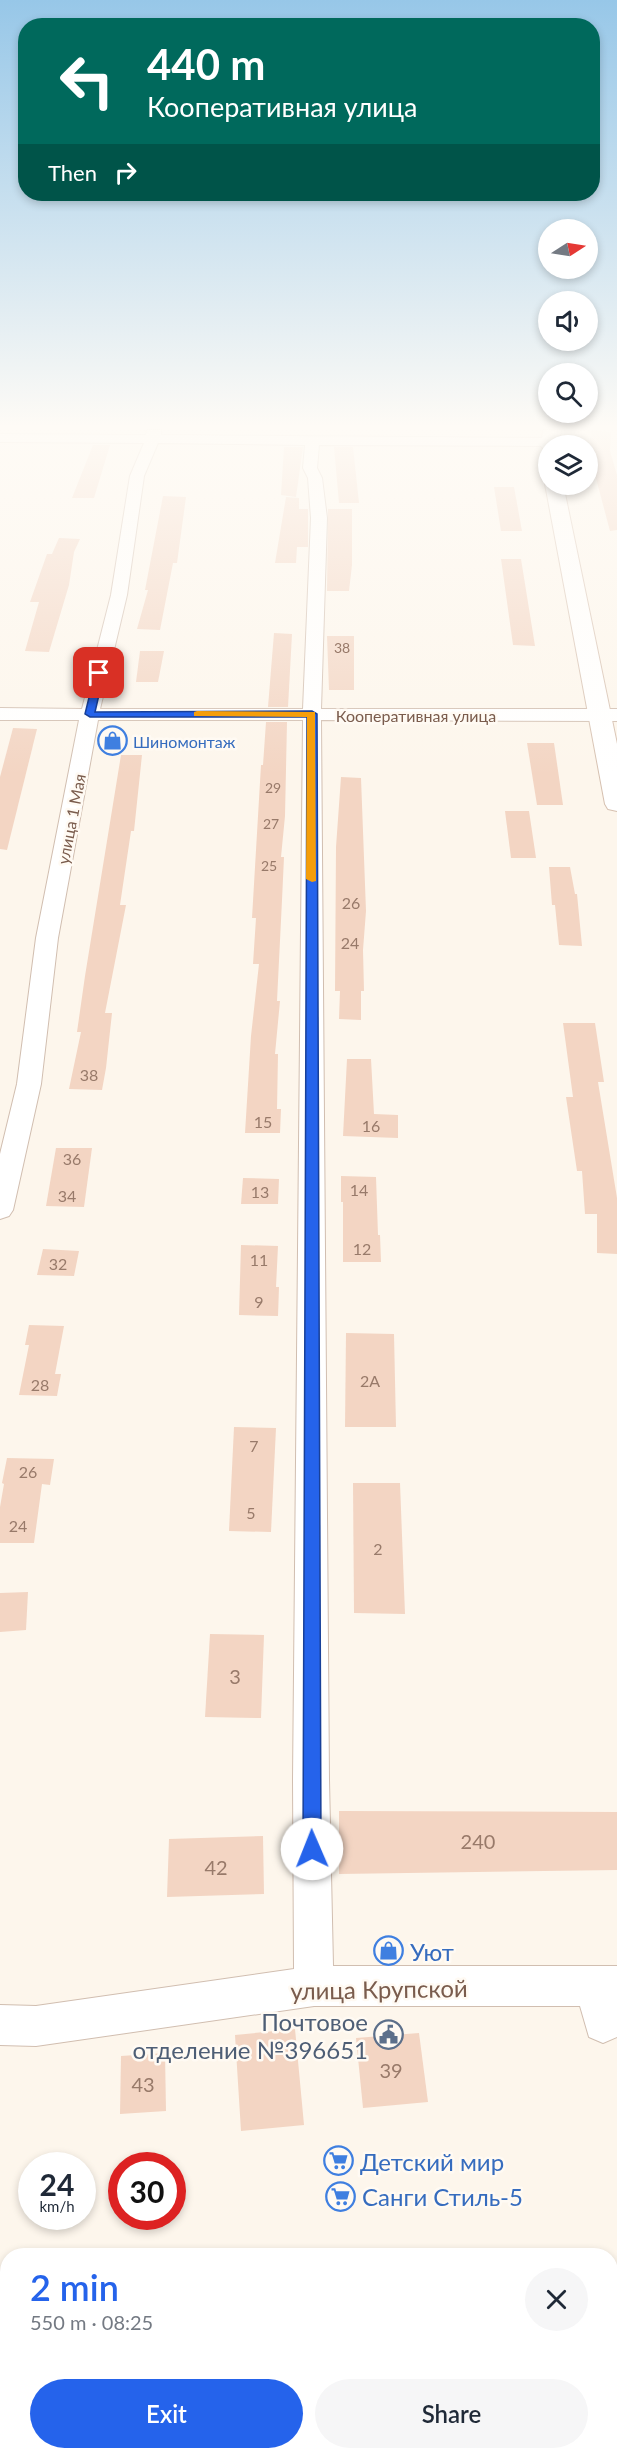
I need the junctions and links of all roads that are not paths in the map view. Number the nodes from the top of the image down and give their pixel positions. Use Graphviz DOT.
graph roads {
  1 [pos="127,545"];
  2 [pos="318,545"];
  3 [pos="568,545"];
  4 [pos="0,714"];
  5 [pos="90,714"];
  6 [pos="312,714"];
  7 [pos="608,715"];
  8 [pos="617,804"];
  9 [pos="0,1210"];
  10 [pos="314,1986"];
  11 [pos="605,1998"];
  12 [pos="0,2025"];
  1 -- 5 [label="street, улица 1 Мая"];
  2 -- 6 [label="street"];
  3 -- 7 [label="main road"];
  4 -- 5 [label="street, Кооперативная улица"];
  5 -- 6 [label="street, Кооперативная улица"];
  5 -- 9 [label="street, улица 1 Мая"];
  6 -- 7 [label="street, Кооперативная улица"];
  6 -- 10 [label="street"];
  7 -- 8 [label="main road"];
  10 -- 11 [label="street, улица Крупской"];
  10 -- 12 [label="street, улица Крупской"];
}
